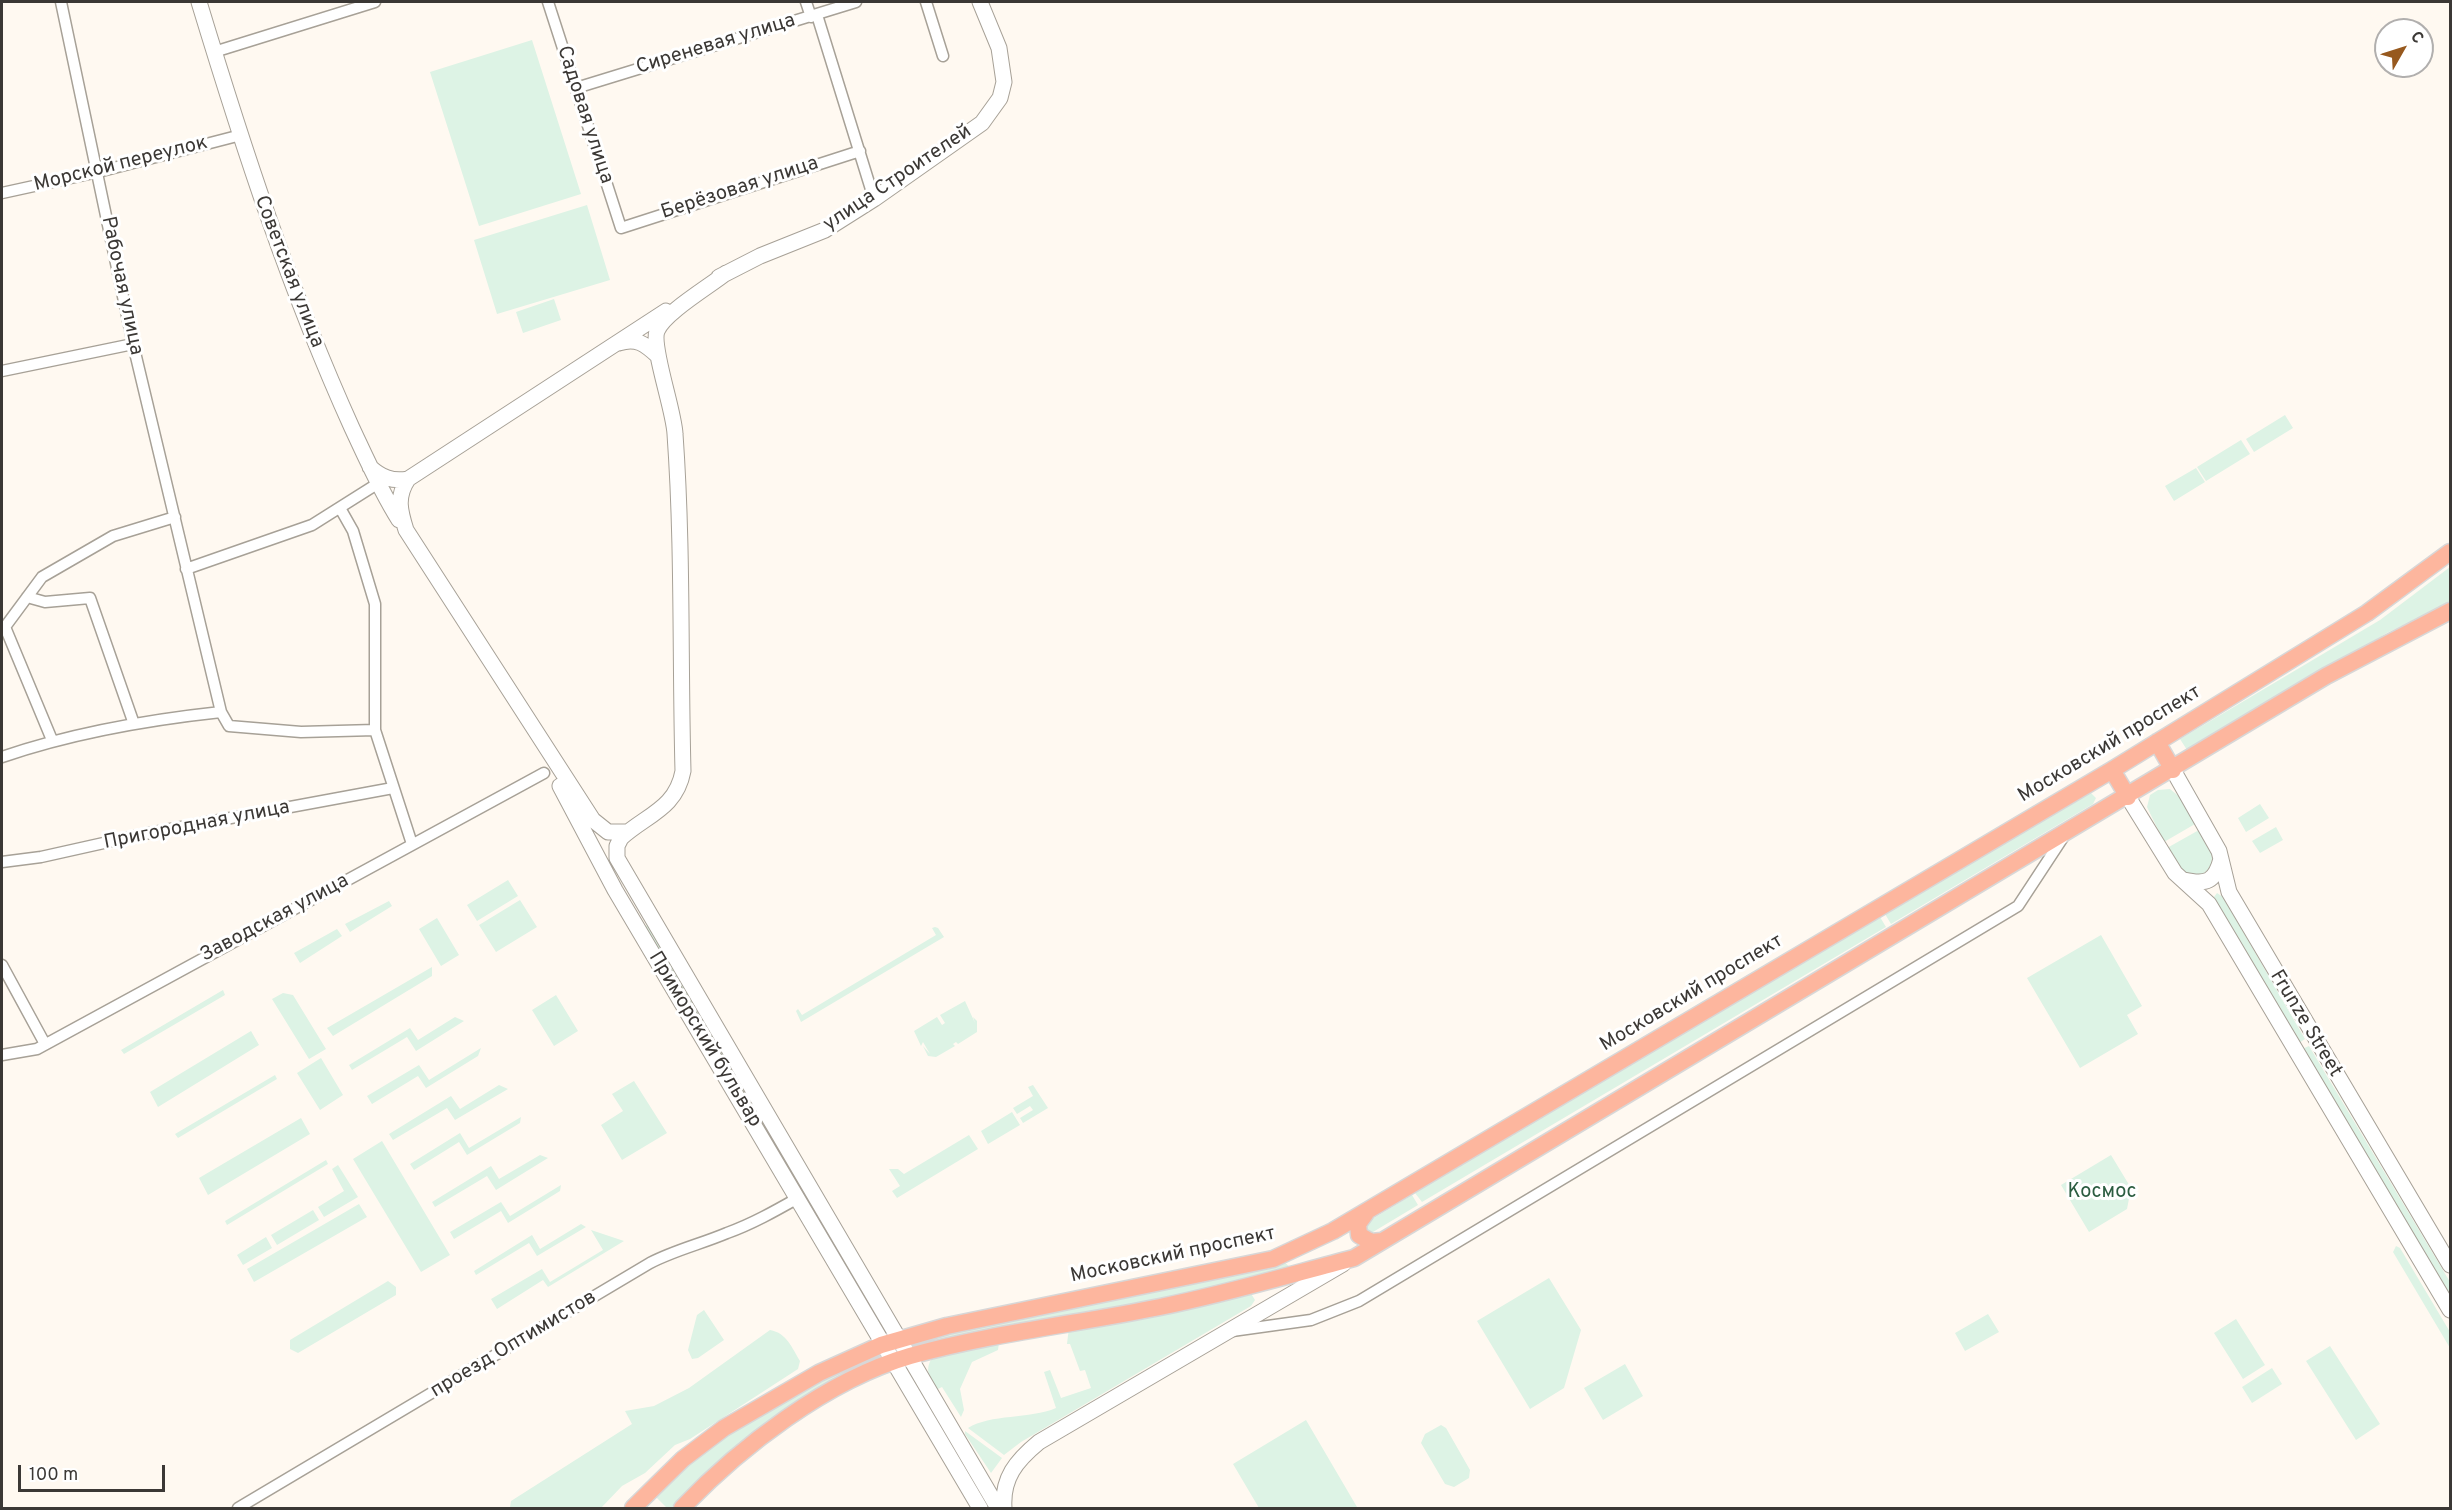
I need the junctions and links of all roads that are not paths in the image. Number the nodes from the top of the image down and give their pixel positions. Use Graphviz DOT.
graph roads {
  1 [pos="61,2"];
  2 [pos="199,2"];
  3 [pos="375,2"];
  4 [pos="548,2"];
  5 [pos="806,2"];
  6 [pos="856,2"];
  7 [pos="926,2"];
  8 [pos="980,2"];
  9 [pos="814,16"];
  10 [pos="214,52"];
  11 [pos="943,56"];
  12 [pos="576,88"];
  13 [pos="240,135"];
  14 [pos="860,151"];
  15 [pos="98,172"];
  16 [pos="2,193"];
  17 [pos="874,199"];
  18 [pos="621,228"];
  19 [pos="726,273"];
  20 [pos="133,344"];
  21 [pos="610,346"];
  22 [pos="658,356"];
  23 [pos="2,371"];
  24 [pos="367,463"];
  25 [pos="408,479"];
  26 [pos="377,484"];
  27 [pos="339,508"];
  28 [pos="175,518"];
  29 [pos="406,530"];
  30 [pos="2451,552"];
  31 [pos="186,569"];
  32 [pos="27,597"];
  33 [pos="2451,610"];
  34 [pos="3,627"];
  35 [pos="221,712"];
  36 [pos="523,714"];
  37 [pos="134,724"];
  38 [pos="375,730"];
  39 [pos="52,740"];
  40 [pos="2157,742"];
  41 [pos="2,757"];
  42 [pos="2112,770"];
  43 [pos="2173,770"];
  44 [pos="544,772"];
  45 [pos="393,788"];
  46 [pos="2128,797"];
  47 [pos="627,832"];
  48 [pos="2066,833"];
  49 [pos="412,844"];
  50 [pos="2221,859"];
  51 [pos="2,862"];
  52 [pos="2184,880"];
  53 [pos="629,882"];
  54 [pos="615,890"];
  55 [pos="2229,892"];
  56 [pos="2209,904"];
  57 [pos="2,965"];
  58 [pos="45,1044"];
  59 [pos="2,1055"];
  60 [pos="813,1190"];
  61 [pos="798,1198"];
  62 [pos="1366,1212"];
  63 [pos="1382,1241"];
  64 [pos="1354,1258"];
  65 [pos="1273,1259"];
  66 [pos="2451,1265"];
  67 [pos="1288,1275"];
  68 [pos="1273,1305"];
  69 [pos="2451,1310"];
  70 [pos="1284,1325"];
  71 [pos="1228,1332"];
  72 [pos="900,1338"];
  73 [pos="881,1345"];
  74 [pos="910,1356"];
  75 [pos="892,1362"];
  76 [pos="635,1507"];
  77 [pos="238,1509"];
  78 [pos="682,1509"];
  79 [pos="980,1509"];
  80 [pos="998,1509"];
  81 [pos="1004,1509"];
  1 -- 15 [label="street, Рабочая улица"];
  2 -- 10 [label="main road, Советская улица"];
  3 -- 10 [label="street"];
  4 -- 12 [label="street, Садовая улица"];
  5 -- 9 [label="street"];
  6 -- 9 [label="street, Сиреневая улица"];
  7 -- 11 [label="street"];
  8 -- 17 [label="main road, улица Строителей"];
  9 -- 12 [label="street, Сиреневая улица"];
  9 -- 14 [label="street"];
  10 -- 13 [label="main road, Советская улица"];
  12 -- 18 [label="street, Садовая улица"];
  13 -- 15 [label="street, Морской переулок"];
  13 -- 24 [label="main road, Советская улица"];
  14 -- 17 [label="street"];
  14 -- 18 [label="street, Берёзовая улица"];
  15 -- 16 [label="street, Морской переулок"];
  15 -- 20 [label="street, Рабочая улица"];
  17 -- 19 [label="main road, улица Строителей"];
  19 -- 21 [label="main road"];
  19 -- 22 [label="main road"];
  20 -- 23 [label="street"];
  20 -- 28 [label="street, Рабочая улица"];
  21 -- 22 [label="main road"];
  21 -- 25 [label="main road"];
  22 -- 47 [label="main road"];
  24 -- 25 [label="main road"];
  24 -- 26 [label="main road, Советская улица"];
  25 -- 29 [label="main road"];
  26 -- 27 [label="street"];
  26 -- 29 [label="main road, Советская улица"];
  27 -- 31 [label="street"];
  27 -- 38 [label="street"];
  28 -- 31 [label="street, Рабочая улица"];
  28 -- 32 [label="street"];
  29 -- 36 [label="main road, Советская улица"];
  30 -- 40 [label="main road, Московский проспект"];
  31 -- 35 [label="street, Рабочая улица"];
  32 -- 34 [label="street"];
  32 -- 37 [label="street"];
  33 -- 43 [label="main road"];
  34 -- 39 [label="street"];
  35 -- 37 [label="street"];
  35 -- 38 [label="street"];
  36 -- 47 [label="main road"];
  36 -- 54 [label="main road, Приморский бульвар"];
  37 -- 39 [label="street"];
  38 -- 45 [label="street"];
  39 -- 41 [label="street"];
  40 -- 42 [label="main road, Московский проспект"];
  40 -- 43 [label="main road, Frunze Street"];
  42 -- 46 [label="main road, Frunze Street"];
  42 -- 62 [label="main road, Московский проспект"];
  43 -- 46 [label="main road"];
  43 -- 50 [label="main road, Frunze Street"];
  44 -- 49 [label="street, Заводская улица"];
  45 -- 49 [label="street"];
  45 -- 51 [label="street, Пригородная улица"];
  46 -- 48 [label="main road"];
  46 -- 52 [label="main road, Frunze Street"];
  47 -- 53 [label="main road, Приморский бульвар"];
  48 -- 63 [label="main road"];
  48 -- 70 [label="street"];
  49 -- 58 [label="street, Заводская улица"];
  50 -- 52 [label="main road"];
  50 -- 55 [label="main road, Frunze Street"];
  52 -- 56 [label="main road, Frunze Street"];
  53 -- 54 [label="main road"];
  53 -- 60 [label="main road, Приморский бульвар"];
  54 -- 61 [label="main road, Приморский бульвар"];
  55 -- 56 [label="main road"];
  55 -- 66 [label="main road, Frunze Street"];
  56 -- 69 [label="main road, Frunze Street"];
  57 -- 58 [label="street"];
  58 -- 59 [label="street, Заводская улица"];
  60 -- 61 [label="main road"];
  60 -- 72 [label="main road, Приморский бульвар"];
  61 -- 73 [label="main road, Приморский бульвар"];
  61 -- 77 [label="street, проезд Оптимистов"];
  62 -- 63 [label="main road"];
  62 -- 65 [label="main road, Московский проспект"];
  63 -- 64 [label="main road"];
  64 -- 67 [label="main road"];
  64 -- 68 [label="main road"];
  65 -- 67 [label="main road"];
  65 -- 72 [label="main road, Московский проспект"];
  67 -- 74 [label="main road"];
  68 -- 70 [label="street"];
  68 -- 71 [label="main road"];
  70 -- 71 [label="street"];
  71 -- 81 [label="main road"];
  72 -- 73 [label="main road, Московский проспект"];
  72 -- 74 [label="main road"];
  73 -- 75 [label="main road, Приморский бульвар"];
  73 -- 76 [label="main road, Московский проспект"];
  74 -- 75 [label="main road"];
  74 -- 80 [label="main road"];
  75 -- 78 [label="main road"];
  75 -- 79 [label="main road, Приморский бульвар"];
}
